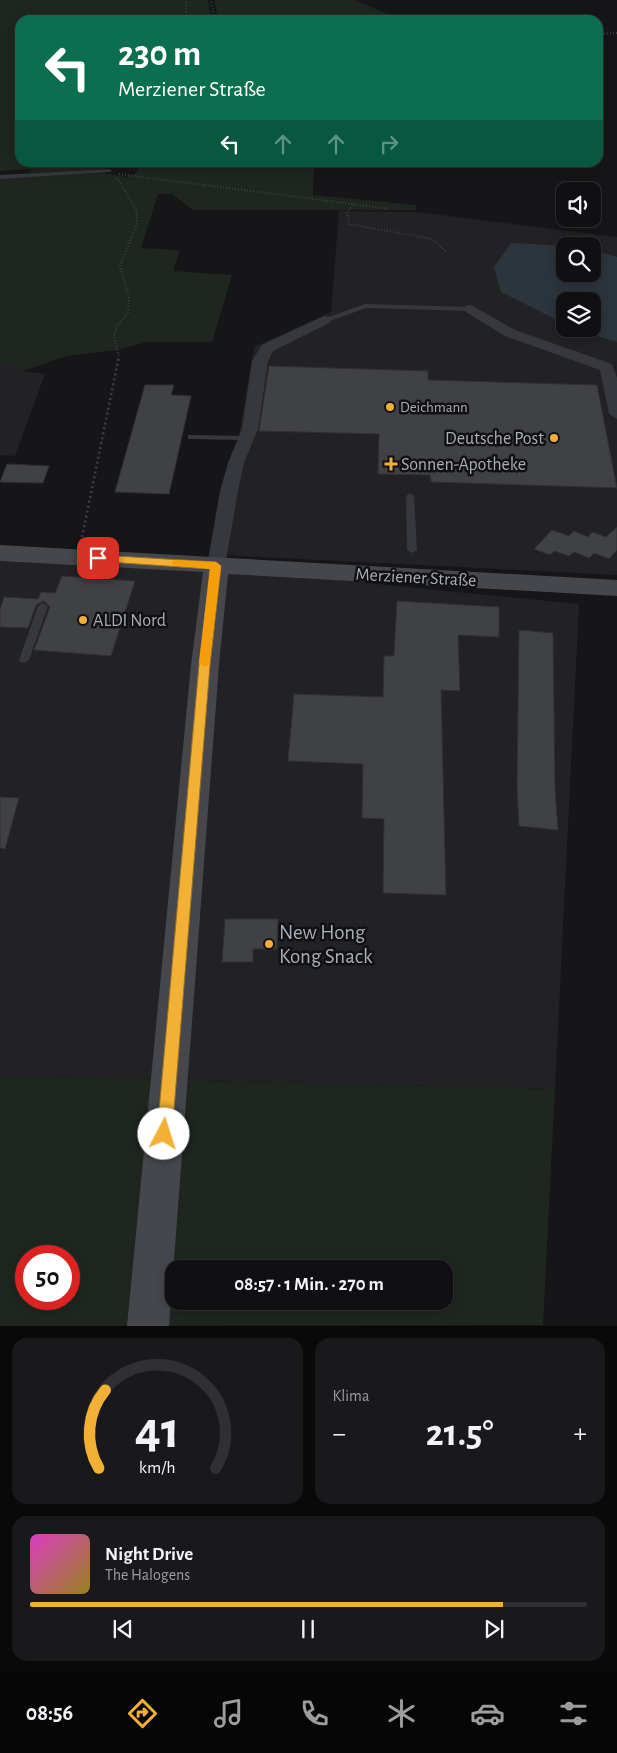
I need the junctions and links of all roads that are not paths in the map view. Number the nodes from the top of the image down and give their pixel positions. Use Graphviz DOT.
graph roads {
  1 [pos="112,172"];
  2 [pos="0,177"];
  3 [pos="471,308"];
  4 [pos="324,320"];
  5 [pos="617,414"];
  6 [pos="192,437"];
  7 [pos="246,438"];
  8 [pos="410,496"];
  9 [pos="412,550"];
  10 [pos="0,553"];
  11 [pos="216,566"];
  12 [pos="617,588"];
  13 [pos="43,606"];
  14 [pos="24,660"];
  15 [pos="148,1326"];
  1 -- 2 [label="lane"];
  3 -- 4 [label="lane"];
  3 -- 5 [label="street"];
  4 -- 7 [label="street"];
  6 -- 7 [label="lane"];
  7 -- 11 [label="street"];
  8 -- 9 [label="lane"];
  10 -- 11 [label="main road, Merziener Straße"];
  11 -- 12 [label="main road, Merziener Straße"];
  11 -- 15 [label="main road"];
  13 -- 14 [label="lane"];
}
